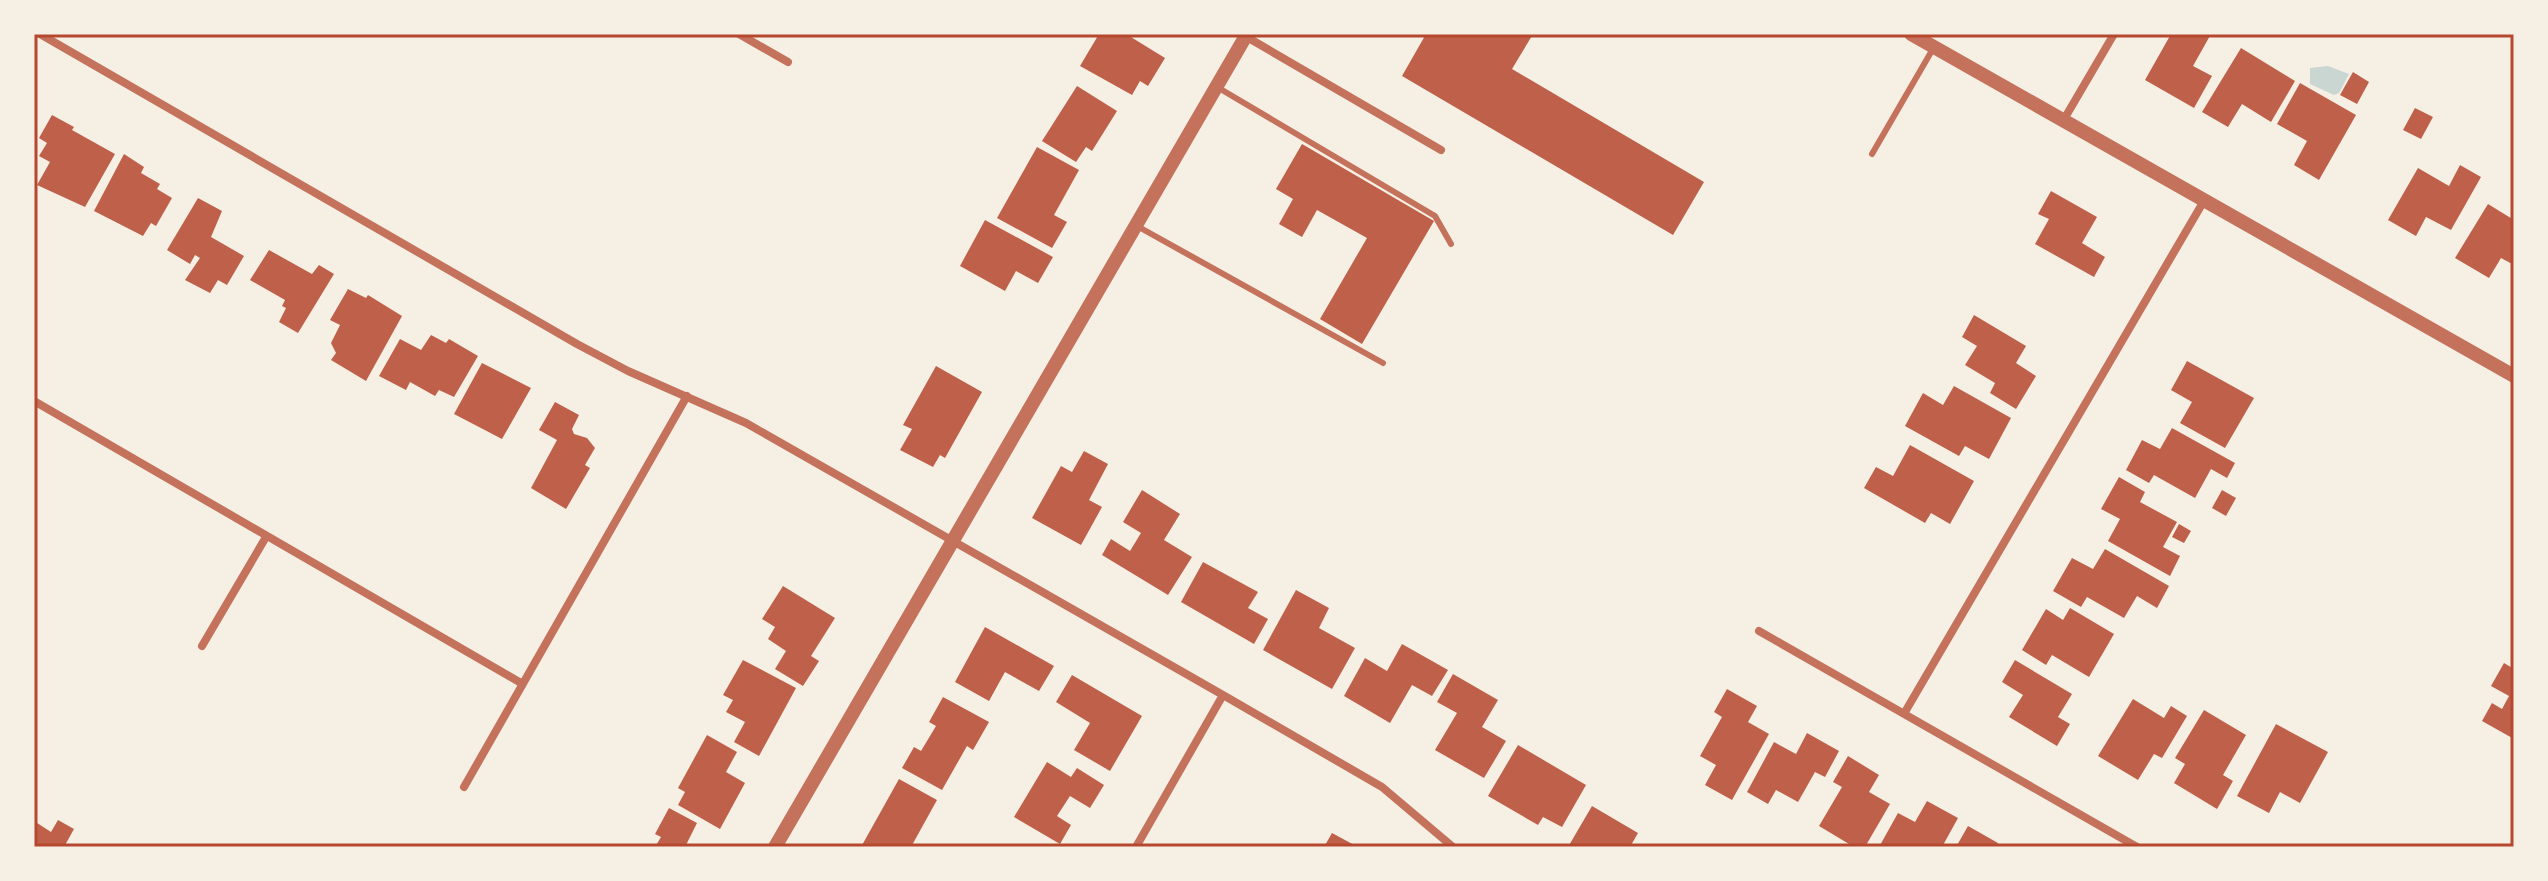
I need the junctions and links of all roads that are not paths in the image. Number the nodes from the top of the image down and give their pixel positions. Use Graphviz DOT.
graph roads {
  1 [pos="40,34"];
  2 [pos="739,34"];
  3 [pos="1911,34"];
  4 [pos="2114,34"];
  5 [pos="1246,35"];
  6 [pos="1934,47"];
  7 [pos="788,62"];
  8 [pos="1217,87"];
  9 [pos="2063,121"];
  10 [pos="1441,150"];
  11 [pos="1872,154"];
  12 [pos="2205,199"];
  13 [pos="1137,226"];
  14 [pos="1451,244"];
  15 [pos="1383,363"];
  16 [pos="2514,376"];
  17 [pos="687,396"];
  18 [pos="34,401"];
  19 [pos="266,537"];
  20 [pos="954,543"];
  21 [pos="1759,631"];
  22 [pos="202,646"];
  23 [pos="521,683"];
  24 [pos="1223,695"];
  25 [pos="1905,712"];
  26 [pos="464,787"];
  27 [pos="775,847"];
  28 [pos="1136,847"];
  29 [pos="1453,847"];
  30 [pos="2137,847"];
  1 -- 17 [label="street"];
  2 -- 7 [label="street"];
  3 -- 6 [label="street"];
  4 -- 9 [label="street"];
  5 -- 8 [label="street"];
  5 -- 10 [label="street"];
  6 -- 9 [label="street"];
  6 -- 11 [label="lane"];
  8 -- 13 [label="street"];
  8 -- 14 [label="lane"];
  9 -- 12 [label="street"];
  12 -- 16 [label="street"];
  12 -- 25 [label="street"];
  13 -- 15 [label="lane"];
  13 -- 20 [label="street"];
  17 -- 20 [label="street"];
  17 -- 23 [label="street"];
  18 -- 19 [label="street"];
  19 -- 22 [label="street"];
  19 -- 23 [label="street"];
  20 -- 24 [label="street"];
  20 -- 27 [label="street"];
  21 -- 25 [label="street"];
  23 -- 26 [label="street"];
  24 -- 28 [label="street"];
  24 -- 29 [label="street"];
  25 -- 30 [label="street"];
}
